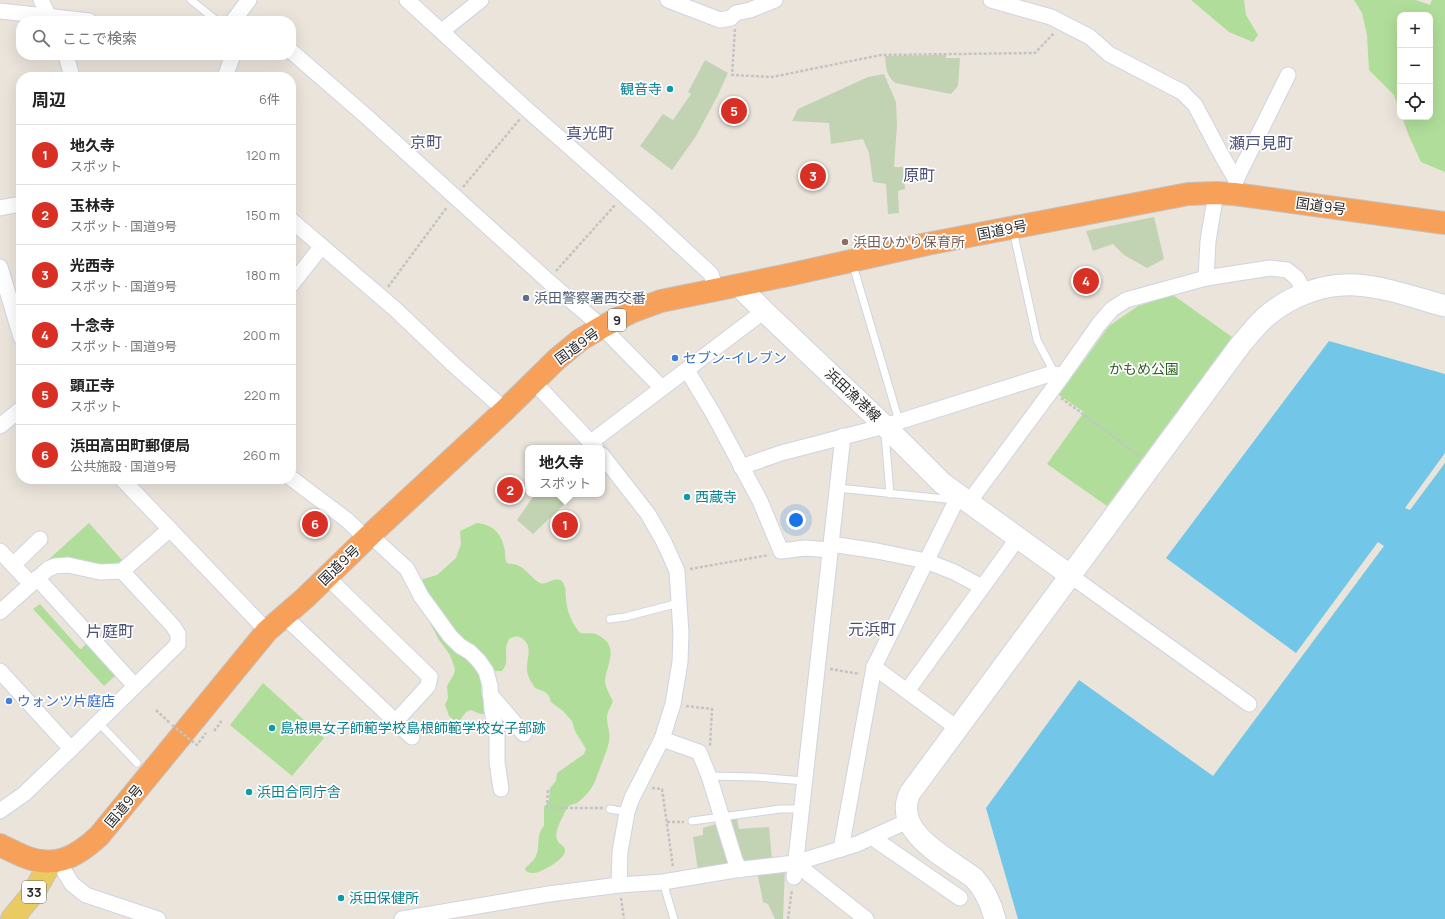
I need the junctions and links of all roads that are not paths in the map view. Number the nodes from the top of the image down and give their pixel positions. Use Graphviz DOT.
graph roads {
  1 [pos="41,0"];
  2 [pos="191,0"];
  3 [pos="249,0"];
  4 [pos="407,0"];
  5 [pos="481,0"];
  6 [pos="668,0"];
  7 [pos="775,0"];
  8 [pos="991,0"];
  9 [pos="691,4"];
  10 [pos="0,11"];
  11 [pos="34,16"];
  12 [pos="52,16"];
  13 [pos="212,16"];
  14 [pos="237,16"];
  15 [pos="442,31"];
  16 [pos="296,55"];
  17 [pos="67,60"];
  18 [pos="231,60"];
  19 [pos="71,72"];
  20 [pos="227,72"];
  21 [pos="1288,75"];
  22 [pos="1229,189"];
  23 [pos="16,205"];
  24 [pos="0,208"];
  25 [pos="1445,223"];
  26 [pos="296,224"];
  27 [pos="1013,228"];
  28 [pos="322,246"];
  29 [pos="852,261"];
  30 [pos="0,266"];
  31 [pos="1206,278"];
  32 [pos="296,279"];
  33 [pos="739,286"];
  34 [pos="716,290"];
  35 [pos="1305,293"];
  36 [pos="1445,306"];
  37 [pos="764,311"];
  38 [pos="16,320"];
  39 [pos="602,327"];
  40 [pos="687,370"];
  41 [pos="1059,374"];
  42 [pos="534,381"];
  43 [pos="662,388"];
  44 [pos="505,410"];
  45 [pos="16,413"];
  46 [pos="892,423"];
  47 [pos="0,426"];
  48 [pos="843,436"];
  49 [pos="593,445"];
  50 [pos="605,460"];
  51 [pos="741,467"];
  52 [pos="296,482"];
  53 [pos="127,484"];
  54 [pos="837,488"];
  55 [pos="890,494"];
  56 [pos="962,499"];
  57 [pos="170,529"];
  58 [pos="368,536"];
  59 [pos="1018,538"];
  60 [pos="40,540"];
  61 [pos="831,547"];
  62 [pos="0,551"];
  63 [pos="926,560"];
  64 [pos="13,565"];
  65 [pos="122,570"];
  66 [pos="1071,576"];
  67 [pos="327,577"];
  68 [pos="34,581"];
  69 [pos="982,587"];
  70 [pos="679,603"];
  71 [pos="0,612"];
  72 [pos="284,616"];
  73 [pos="610,619"];
  74 [pos="267,631"];
  75 [pos="0,671"];
  76 [pos="873,671"];
  77 [pos="135,686"];
  78 [pos="907,691"];
  79 [pos="490,694"];
  80 [pos="1249,704"];
  81 [pos="396,721"];
  82 [pos="98,722"];
  83 [pos="957,728"];
  84 [pos="524,734"];
  85 [pos="412,737"];
  86 [pos="662,739"];
  87 [pos="71,749"];
  88 [pos="137,763"];
  89 [pos="708,776"];
  90 [pos="804,781"];
  91 [pos="501,789"];
  92 [pos="610,809"];
  93 [pos="800,809"];
  94 [pos="0,811"];
  95 [pos="627,812"];
  96 [pos="722,817"];
  97 [pos="692,821"];
  98 [pos="908,822"];
  99 [pos="873,838"];
  100 [pos="0,845"];
  101 [pos="841,849"];
  102 [pos="54,861"];
  103 [pos="740,870"];
  104 [pos="794,870"];
  105 [pos="669,881"];
  106 [pos="619,885"];
  107 [pos="960,898"];
  108 [pos="12,919"];
  109 [pos="158,919"];
  110 [pos="402,919"];
  111 [pos="674,919"];
  112 [pos="866,919"];
  113 [pos="870,919"];
  114 [pos="878,919"];
  115 [pos="995,919"];
  1 -- 12 [label="street"];
  2 -- 13 [label="lane"];
  3 -- 14 [label="street"];
  4 -- 15 [label="street"];
  5 -- 15 [label="street"];
  6 -- 9 [label="street"];
  7 -- 9 [label="street"];
  8 -- 22 [label="street"];
  10 -- 11 [label="street"];
  15 -- 34 [label="street"];
  16 -- 39 [label="street"];
  17 -- 19 [label="street"];
  18 -- 20 [label="street"];
  21 -- 22 [label="street"];
  22 -- 25 [label="highway, 国道9号 / 9"];
  22 -- 27 [label="highway, 国道9号 / 9"];
  22 -- 31 [label="street"];
  23 -- 24 [label="street"];
  26 -- 28 [label="street"];
  27 -- 29 [label="highway, 国道9号 / 9"];
  27 -- 41 [label="lane"];
  28 -- 32 [label="street"];
  28 -- 44 [label="street"];
  29 -- 33 [label="highway, 国道9号 / 9"];
  29 -- 46 [label="lane"];
  30 -- 38 [label="street"];
  31 -- 35 [label="street"];
  31 -- 41 [label="street"];
  33 -- 34 [label="highway, 国道9号 / 9"];
  33 -- 37 [label="street, 浜田漁港線"];
  34 -- 39 [label="highway, 国道9号 / 9"];
  35 -- 36 [label="street"];
  35 -- 66 [label="street"];
  37 -- 40 [label="street"];
  37 -- 46 [label="street, 浜田漁港線"];
  39 -- 42 [label="highway, 国道9号 / 9"];
  39 -- 43 [label="street"];
  40 -- 43 [label="street"];
  40 -- 51 [label="street"];
  41 -- 46 [label="street"];
  41 -- 56 [label="street"];
  42 -- 44 [label="highway, 国道9号 / 9"];
  42 -- 49 [label="street"];
  43 -- 49 [label="street"];
  44 -- 58 [label="highway, 国道9号 / 9"];
  45 -- 47 [label="street"];
  46 -- 48 [label="street"];
  46 -- 55 [label="lane"];
  46 -- 56 [label="street, 浜田漁港線"];
  48 -- 51 [label="street"];
  48 -- 54 [label="street"];
  50 -- 70 [label="street"];
  51 -- 61 [label="street"];
  52 -- 58 [label="street"];
  53 -- 57 [label="street"];
  54 -- 55 [label="lane"];
  54 -- 61 [label="street"];
  55 -- 56 [label="lane"];
  56 -- 59 [label="street, 浜田漁港線"];
  56 -- 63 [label="street"];
  57 -- 65 [label="street"];
  57 -- 74 [label="street"];
  58 -- 67 [label="highway, 国道9号 / 9"];
  58 -- 79 [label="street"];
  59 -- 66 [label="street, 浜田漁港線"];
  59 -- 69 [label="street"];
  60 -- 64 [label="street"];
  61 -- 63 [label="street"];
  61 -- 90 [label="street"];
  62 -- 64 [label="street"];
  63 -- 69 [label="street"];
  63 -- 76 [label="street"];
  64 -- 68 [label="street"];
  65 -- 68 [label="street"];
  65 -- 77 [label="street"];
  66 -- 80 [label="street"];
  66 -- 83 [label="street"];
  67 -- 72 [label="highway, 国道9号 / 9"];
  67 -- 81 [label="street"];
  68 -- 71 [label="street"];
  68 -- 77 [label="street"];
  69 -- 78 [label="street"];
  70 -- 73 [label="lane"];
  70 -- 86 [label="street"];
  72 -- 74 [label="highway, 国道9号 / 9"];
  72 -- 81 [label="street"];
  74 -- 102 [label="highway, 国道9号 / 9"];
  75 -- 87 [label="street"];
  76 -- 78 [label="street"];
  76 -- 101 [label="street"];
  77 -- 82 [label="street"];
  78 -- 83 [label="street"];
  79 -- 84 [label="street"];
  79 -- 91 [label="street"];
  81 -- 85 [label="street"];
  82 -- 87 [label="street"];
  82 -- 88 [label="lane"];
  83 -- 98 [label="street"];
  86 -- 89 [label="street"];
  86 -- 95 [label="street"];
  87 -- 94 [label="street"];
  89 -- 90 [label="lane"];
  89 -- 96 [label="street"];
  90 -- 93 [label="street"];
  92 -- 95 [label="lane"];
  93 -- 96 [label="lane"];
  93 -- 104 [label="street"];
  95 -- 106 [label="street"];
  96 -- 97 [label="lane"];
  96 -- 103 [label="street"];
  98 -- 99 [label="street"];
  98 -- 115 [label="street"];
  99 -- 101 [label="street"];
  99 -- 107 [label="street"];
  100 -- 102 [label="highway"];
  101 -- 104 [label="street"];
  102 -- 108 [label="main road, 33"];
  102 -- 109 [label="street"];
  103 -- 104 [label="street"];
  103 -- 105 [label="street"];
  104 -- 112 [label="street"];
  105 -- 106 [label="street"];
  105 -- 111 [label="lane"];
  106 -- 110 [label="street"];
  113 -- 114 [label="street"];
}
